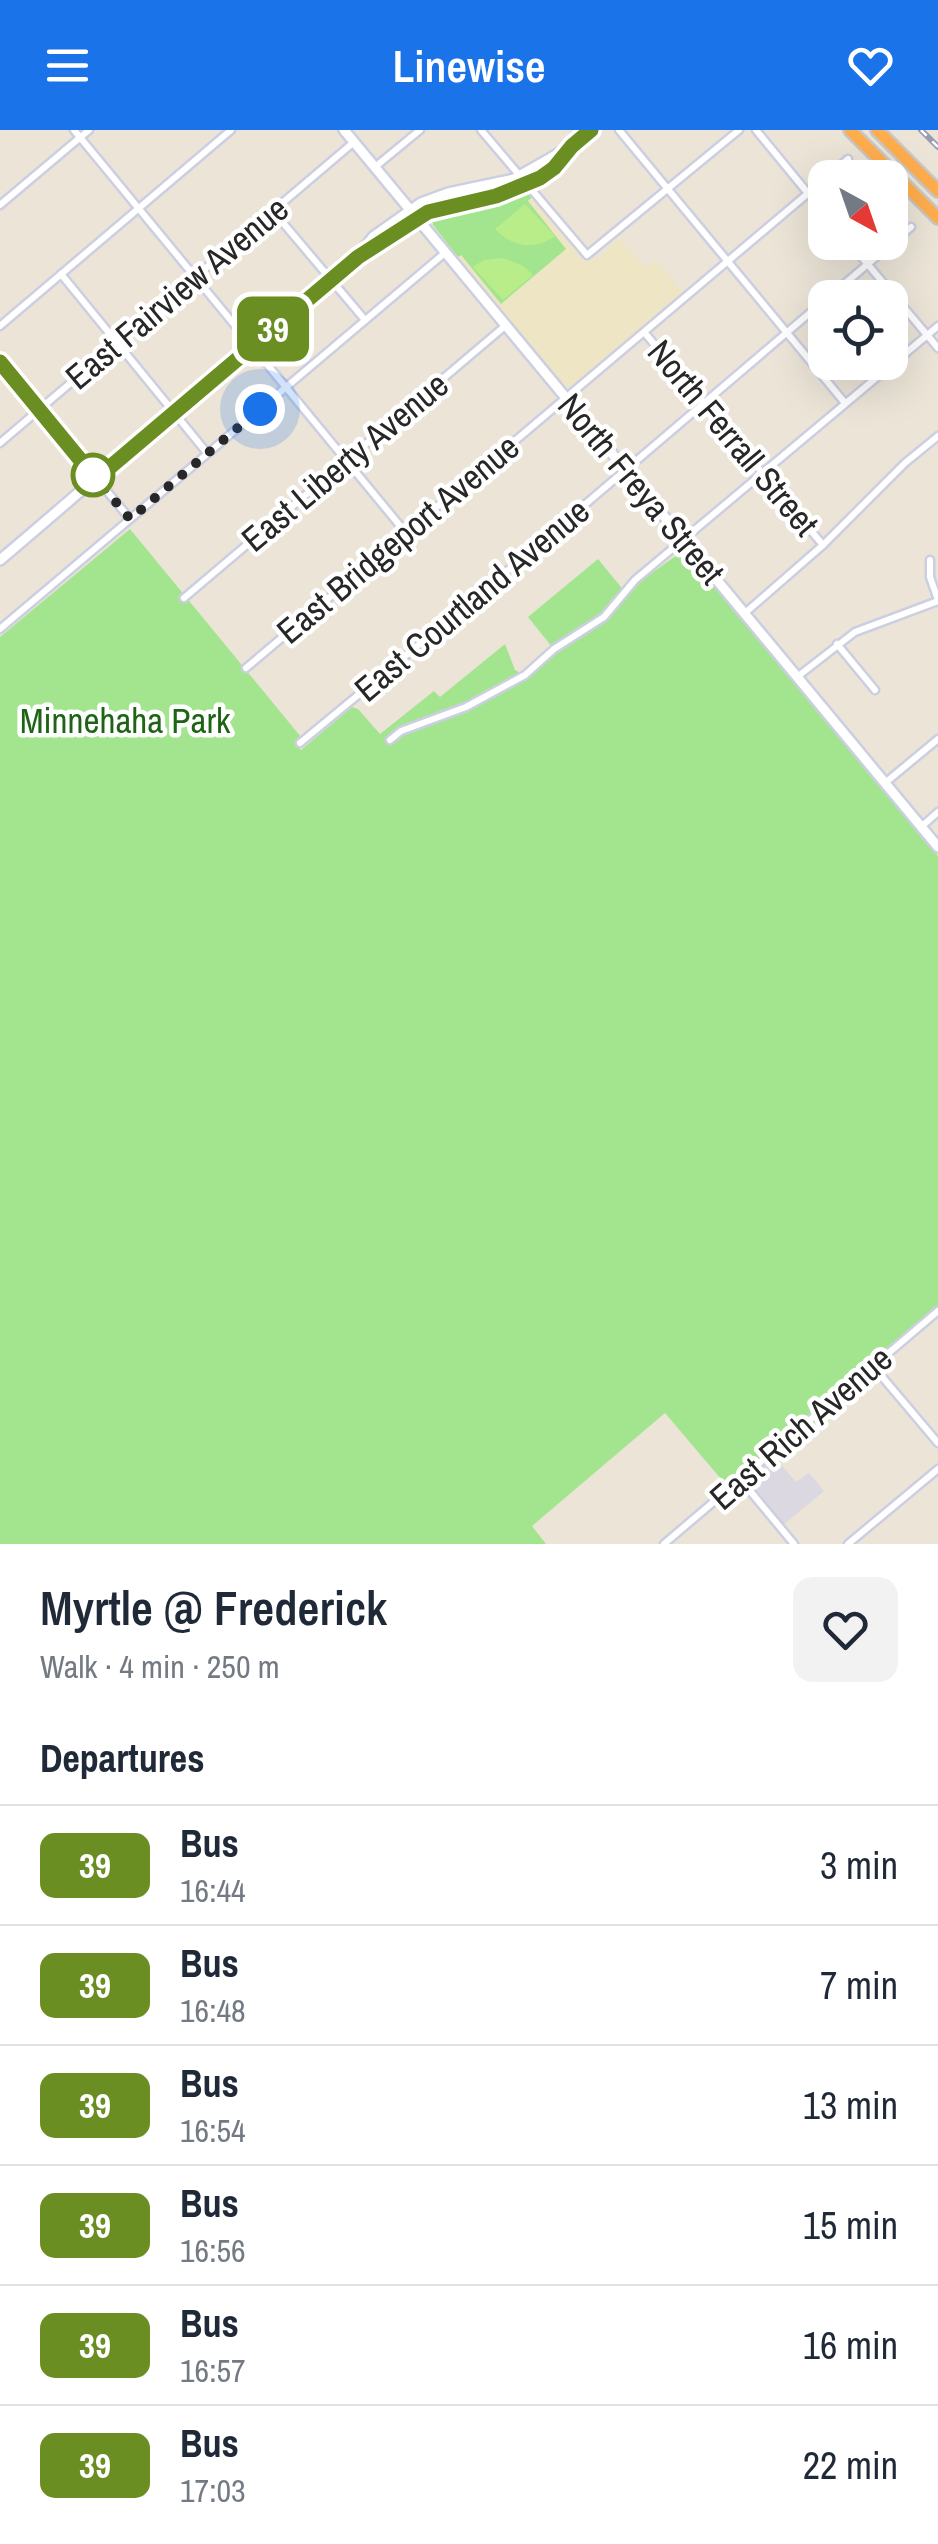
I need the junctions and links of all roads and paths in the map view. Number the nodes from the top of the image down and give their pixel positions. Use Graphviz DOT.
graph roads {
  1 [pos="74,130"];
  2 [pos="89,130"];
  3 [pos="231,130"];
  4 [pos="344,130"];
  5 [pos="420,130"];
  6 [pos="481,130"];
  7 [pos="591,130"];
  8 [pos="619,130"];
  9 [pos="739,130"];
  10 [pos="756,130"];
  11 [pos="850,130"];
  12 [pos="877,130"];
  13 [pos="80,138"];
  14 [pos="354,142"];
  15 [pos="500,152"];
  16 [pos="375,167"];
  17 [pos="524,180"];
  18 [pos="504,182"];
  19 [pos="668,189"];
  20 [pos="938,191"];
  21 [pos="807,194"];
  22 [pos="0,205"];
  23 [pos="139,208"];
  24 [pos="274,211"];
  25 [pos="413,213"];
  26 [pos="938,218"];
  27 [pos="911,227"];
  28 [pos="446,252"];
  29 [pos="865,260"];
  30 [pos="728,261"];
  31 [pos="868,264"];
  32 [pos="61,274"];
  33 [pos="196,277"];
  34 [pos="330,280"];
  35 [pos="849,280"];
  36 [pos="808,314"];
  37 [pos="364,320"];
  38 [pos="0,326"];
  39 [pos="505,326"];
  40 [pos="938,326"];
  41 [pos="644,331"];
  42 [pos="786,332"];
  43 [pos="927,334"];
  44 [pos="118,343"];
  45 [pos="253,346"];
  46 [pos="938,348"];
  47 [pos="0,362"];
  48 [pos="286,387"];
  49 [pos="565,398"];
  50 [pos="702,403"];
  51 [pos="845,404"];
  52 [pos="39,410"];
  53 [pos="174,412"];
  54 [pos="936,440"];
  55 [pos="0,443"];
  56 [pos="207,453"];
  57 [pos="346,460"];
  58 [pos="625,469"];
  59 [pos="764,473"];
  60 [pos="96,479"];
  61 [pos="130,519"];
  62 [pos="406,533"];
  63 [pos="683,539"];
  64 [pos="823,545"];
  65 [pos="0,560"];
  66 [pos="930,560"];
  67 [pos="184,598"];
  68 [pos="938,600"];
  69 [pos="744,613"];
  70 [pos="0,629"];
  71 [pos="836,644"];
  72 [pos="246,668"];
  73 [pos="797,677"];
  74 [pos="875,690"];
  75 [pos="938,739"];
  76 [pos="390,740"];
  77 [pos="300,743"];
  78 [pos="884,783"];
  79 [pos="938,812"];
  80 [pos="921,826"];
  81 [pos="938,847"];
  82 [pos="938,1311"];
  83 [pos="873,1366"];
  84 [pos="938,1443"];
  85 [pos="938,1469"];
  86 [pos="741,1480"];
  87 [pos="664,1544"];
  88 [pos="794,1544"];
  89 [pos="848,1544"];
  1 -- 13 [label="street"];
  2 -- 13 [label="street"];
  3 -- 23 [label="street"];
  4 -- 14 [label="street, North Freya Street"];
  5 -- 16 [label="street"];
  6 -- 15 [label="street"];
  7 -- 17 [label="street"];
  8 -- 19 [label="street"];
  9 -- 19 [label="street"];
  10 -- 21 [label="street"];
  11 -- 26 [label="highway"];
  12 -- 20 [label="highway"];
  13 -- 22 [label="street"];
  13 -- 23 [label="street"];
  14 -- 16 [label="street, North Freya Street"];
  14 -- 24 [label="street, East Fairview Avenue"];
  15 -- 17 [label="street"];
  15 -- 18 [label="street"];
  16 -- 25 [label="street, North Freya Street"];
  17 -- 18 [label="street"];
  17 -- 19 [label="street"];
  17 -- 25 [label="street"];
  18 -- 25 [label="street"];
  19 -- 30 [label="street"];
  21 -- 30 [label="street, East Bridgeport Avenue"];
  23 -- 32 [label="street"];
  23 -- 33 [label="street"];
  24 -- 33 [label="street, East Fairview Avenue"];
  24 -- 34 [label="street"];
  25 -- 28 [label="street, North Freya Street"];
  25 -- 34 [label="street"];
  27 -- 31 [label="street, East Courtland Avenue"];
  28 -- 37 [label="street"];
  28 -- 39 [label="street, North Freya Street"];
  29 -- 31 [label="street"];
  30 -- 41 [label="street, East Bridgeport Avenue"];
  30 -- 42 [label="street"];
  31 -- 35 [label="street, East Courtland Avenue"];
  31 -- 43 [label="street"];
  32 -- 38 [label="street"];
  32 -- 44 [label="street"];
  33 -- 44 [label="street, East Fairview Avenue"];
  33 -- 45 [label="street"];
  34 -- 37 [label="street"];
  34 -- 45 [label="street"];
  36 -- 42 [label="street, East Courtland Avenue"];
  37 -- 48 [label="street"];
  39 -- 49 [label="street, North Freya Street"];
  39 -- 57 [label="street, East Liberty Avenue"];
  40 -- 43 [label="street"];
  41 -- 49 [label="street, East Bridgeport Avenue"];
  41 -- 50 [label="street, North Ferrall Street"];
  42 -- 50 [label="street, East Courtland Avenue"];
  42 -- 51 [label="street"];
  43 -- 46 [label="street"];
  43 -- 51 [label="street"];
  44 -- 52 [label="street, East Fairview Avenue"];
  44 -- 53 [label="street"];
  45 -- 48 [label="street"];
  45 -- 53 [label="street"];
  47 -- 52 [label="street"];
  48 -- 56 [label="street"];
  48 -- 57 [label="street"];
  49 -- 58 [label="street, North Freya Street"];
  49 -- 62 [label="street, East Bridgeport Avenue"];
  50 -- 58 [label="street, East Courtland Avenue"];
  50 -- 59 [label="street, North Ferrall Street"];
  51 -- 59 [label="street"];
  52 -- 55 [label="street, East Fairview Avenue"];
  52 -- 60 [label="street"];
  53 -- 56 [label="street"];
  53 -- 60 [label="street"];
  54 -- 64 [label="street"];
  56 -- 61 [label="street"];
  57 -- 62 [label="street"];
  57 -- 67 [label="street, East Liberty Avenue"];
  58 -- 63 [label="street, North Freya Street"];
  58 -- 77 [label="street, East Courtland Avenue"];
  59 -- 63 [label="street"];
  59 -- 64 [label="street, North Ferrall Street"];
  60 -- 61 [label="street"];
  60 -- 65 [label="street"];
  61 -- 70 [label="street"];
  62 -- 72 [label="street, East Bridgeport Avenue"];
  63 -- 69 [label="street, North Freya Street"];
  63 -- 76 [label="street"];
  64 -- 69 [label="street"];
  66 -- 68 [label="street"];
  68 -- 71 [label="street"];
  69 -- 73 [label="street, North Freya Street"];
  71 -- 73 [label="street"];
  71 -- 74 [label="street"];
  73 -- 78 [label="street, North Freya Street"];
  75 -- 78 [label="street"];
  78 -- 80 [label="street, North Freya Street"];
  79 -- 80 [label="street"];
  80 -- 81 [label="street, North Freya Street"];
  82 -- 83 [label="street, East Rich Avenue"];
  83 -- 84 [label="street"];
  83 -- 86 [label="street, East Rich Avenue"];
  85 -- 89 [label="street"];
  86 -- 87 [label="street, East Rich Avenue"];
  86 -- 88 [label="street"];
}
